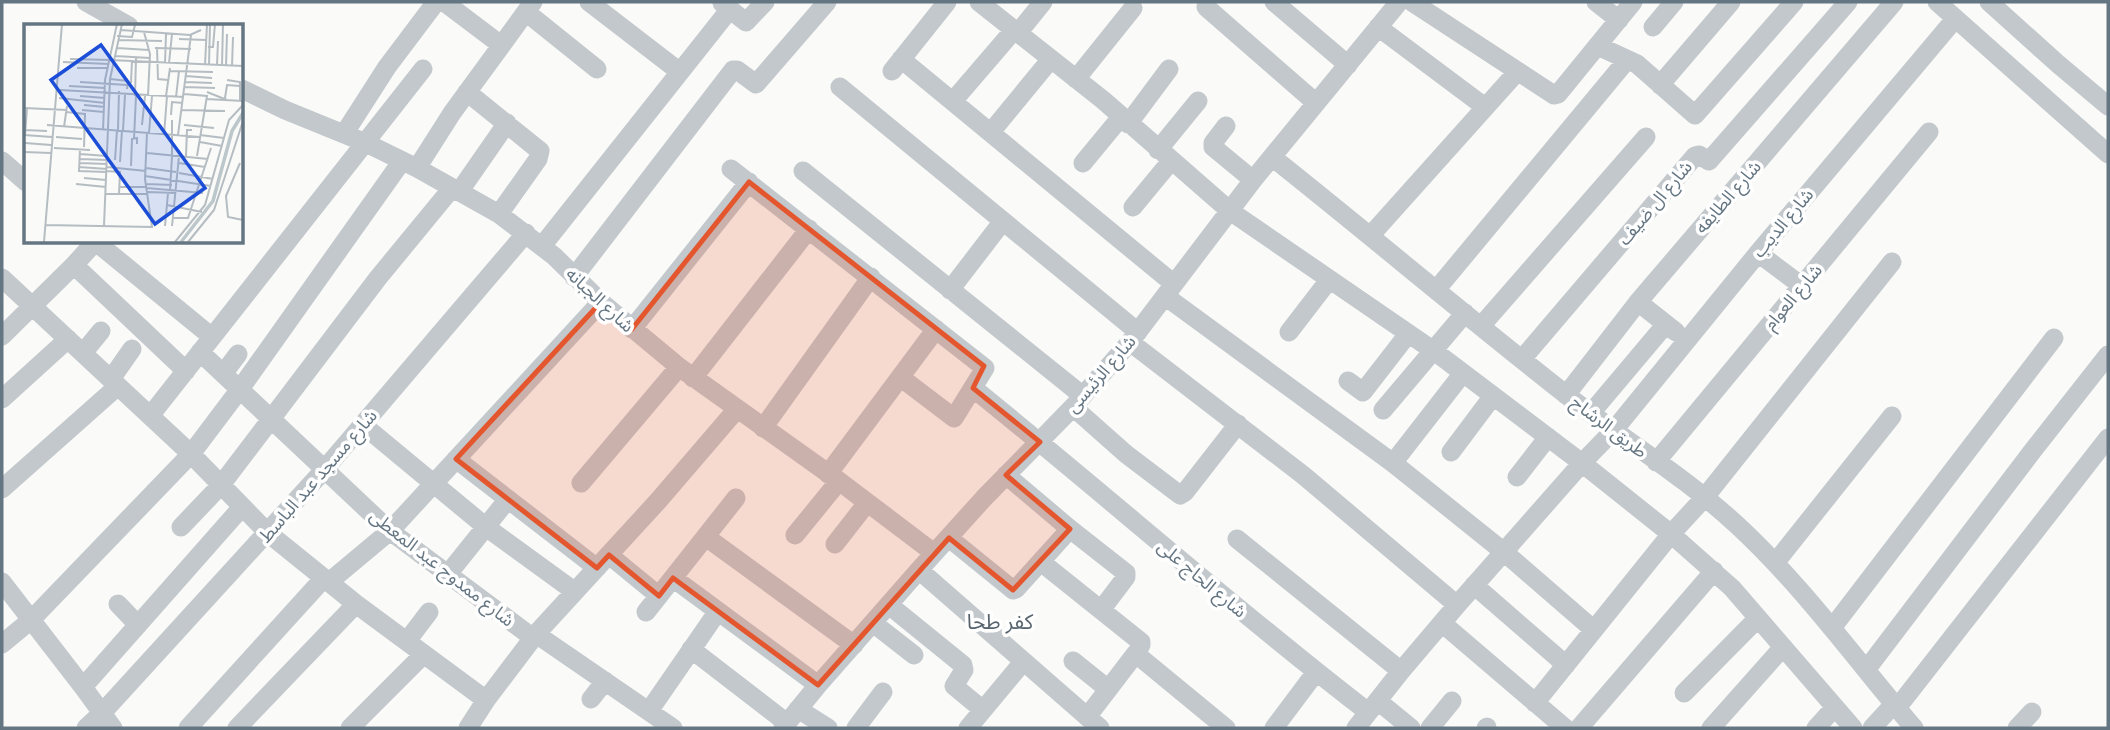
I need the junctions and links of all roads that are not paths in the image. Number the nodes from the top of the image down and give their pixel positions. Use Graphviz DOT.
graph roads {
  1 [pos="86,2"];
  2 [pos="436,2"];
  3 [pos="444,2"];
  4 [pos="589,2"];
  5 [pos="765,2"];
  6 [pos="827,2"];
  7 [pos="947,2"];
  8 [pos="1044,2"];
  9 [pos="1274,2"];
  10 [pos="1399,2"];
  11 [pos="1412,2"];
  12 [pos="1596,2"];
  13 [pos="1633,2"];
  14 [pos="1674,2"];
  15 [pos="1731,2"];
  16 [pos="1794,2"];
  17 [pos="1847,2"];
  18 [pos="1894,2"];
  19 [pos="1937,2"];
  20 [pos="1989,2"];
  21 [pos="989,5"];
  22 [pos="529,7"];
  23 [pos="1206,7"];
  24 [pos="1133,8"];
  25 [pos="732,11"];
  26 [pos="1955,19"];
  27 [pos="1619,20"];
  28 [pos="125,24"];
  29 [pos="1378,27"];
  30 [pos="1653,27"];
  31 [pos="1016,32"];
  32 [pos="501,45"];
  33 [pos="1598,46"];
  34 [pos="1051,59"];
  35 [pos="1627,60"];
  36 [pos="1348,65"];
  37 [pos="423,69"];
  38 [pos="597,69"];
  39 [pos="1169,69"];
  40 [pos="680,72"];
  41 [pos="1517,72"];
  42 [pos="1076,79"];
  43 [pos="1660,85"];
  44 [pos="839,87"];
  45 [pos="243,89"];
  46 [pos="467,92"];
  47 [pos="1198,101"];
  48 [pos="953,102"];
  49 [pos="1316,103"];
  50 [pos="2108,106"];
  51 [pos="1485,107"];
  52 [pos="1125,120"];
  53 [pos="507,124"];
  54 [pos="1226,126"];
  55 [pos="990,132"];
  56 [pos="1929,132"];
  57 [pos="344,134"];
  58 [pos="1646,137"];
  59 [pos="366,143"];
  60 [pos="2108,153"];
  61 [pos="1165,155"];
  62 [pos="1272,157"];
  63 [pos="2,160"];
  64 [pos="1083,163"];
  65 [pos="410,164"];
  66 [pos="732,169"];
  67 [pos="803,171"];
  68 [pos="24,180"];
  69 [pos="1254,180"];
  70 [pos="749,182"];
  71 [pos="456,190"];
  72 [pos="1133,207"];
  73 [pos="1230,211"];
  74 [pos="499,214"];
  75 [pos="1003,221"];
  76 [pos="809,229"];
  77 [pos="526,233"];
  78 [pos="1370,236"];
  79 [pos="95,243"];
  80 [pos="97,243"];
  81 [pos="542,246"];
  82 [pos="1758,253"];
  83 [pos="1892,262"];
  84 [pos="74,265"];
  85 [pos="574,277"];
  86 [pos="871,277"];
  87 [pos="2,278"];
  88 [pos="1329,281"];
  89 [pos="1802,286"];
  90 [pos="950,290"];
  91 [pos="1169,290"];
  92 [pos="1436,290"];
  93 [pos="601,302"];
  94 [pos="1638,302"];
  95 [pos="33,307"];
  96 [pos="1465,313"];
  97 [pos="1666,324"];
  98 [pos="1481,326"];
  99 [pos="632,329"];
  100 [pos="936,329"];
  101 [pos="101,331"];
  102 [pos="1289,332"];
  103 [pos="1408,334"];
  104 [pos="2,336"];
  105 [pos="1134,337"];
  106 [pos="2054,338"];
  107 [pos="1687,341"];
  108 [pos="206,345"];
  109 [pos="75,346"];
  110 [pos="132,349"];
  111 [pos="1434,351"];
  112 [pos="238,354"];
  113 [pos="2108,355"];
  114 [pos="1522,359"];
  115 [pos="186,370"];
  116 [pos="686,373"];
  117 [pos="1463,373"];
  118 [pos="223,374"];
  119 [pos="900,377"];
  120 [pos="1348,381"];
  121 [pos="114,382"];
  122 [pos="973,388"];
  123 [pos="240,389"];
  124 [pos="1566,395"];
  125 [pos="1493,396"];
  126 [pos="2,399"];
  127 [pos="1078,402"];
  128 [pos="737,409"];
  129 [pos="1383,410"];
  130 [pos="1591,414"];
  131 [pos="150,416"];
  132 [pos="1892,416"];
  133 [pos="271,419"];
  134 [pos="1238,424"];
  135 [pos="363,425"];
  136 [pos="763,428"];
  137 [pos="1614,430"];
  138 [pos="1548,437"];
  139 [pos="2108,438"];
  140 [pos="1040,442"];
  141 [pos="1451,452"];
  142 [pos="191,454"];
  143 [pos="456,459"];
  144 [pos="1656,462"];
  145 [pos="1393,463"];
  146 [pos="1582,463"];
  147 [pos="324,470"];
  148 [pos="1006,475"];
  149 [pos="834,477"];
  150 [pos="1517,477"];
  151 [pos="581,483"];
  152 [pos="220,485"];
  153 [pos="434,485"];
  154 [pos="2,489"];
  155 [pos="1705,497"];
  156 [pos="736,498"];
  157 [pos="508,499"];
  158 [pos="867,503"];
  159 [pos="242,507"];
  160 [pos="180,527"];
  161 [pos="486,527"];
  162 [pos="1070,529"];
  163 [pos="390,531"];
  164 [pos="268,533"];
  165 [pos="1671,534"];
  166 [pos="795,536"];
  167 [pos="706,537"];
  168 [pos="949,538"];
  169 [pos="1237,539"];
  170 [pos="835,544"];
  171 [pos="1504,552"];
  172 [pos="934,553"];
  173 [pos="603,561"];
  174 [pos="1041,562"];
  175 [pos="1775,563"];
  176 [pos="919,570"];
  177 [pos="1714,571"];
  178 [pos="447,574"];
  179 [pos="673,578"];
  180 [pos="327,580"];
  181 [pos="1474,585"];
  182 [pos="4,591"];
  183 [pos="574,592"];
  184 [pos="659,596"];
  185 [pos="118,604"];
  186 [pos="356,604"];
  187 [pos="889,605"];
  188 [pos="1457,605"];
  189 [pos="718,611"];
  190 [pos="1101,611"];
  191 [pos="429,612"];
  192 [pos="646,612"];
  193 [pos="1758,618"];
  194 [pos="31,620"];
  195 [pos="873,623"];
  196 [pos="1442,623"];
  197 [pos="138,625"];
  198 [pos="1832,628"];
  199 [pos="1594,630"];
  200 [pos="534,636"];
  201 [pos="407,641"];
  202 [pos="2,644"];
  203 [pos="854,645"];
  204 [pos="1783,647"];
  205 [pos="691,649"];
  206 [pos="1136,653"];
  207 [pos="424,654"];
  208 [pos="914,654"];
  209 [pos="1073,661"];
  210 [pos="1023,662"];
  211 [pos="1566,664"];
  212 [pos="1867,670"];
  213 [pos="1316,671"];
  214 [pos="1401,671"];
  215 [pos="605,681"];
  216 [pos="818,685"];
  217 [pos="83,687"];
  218 [pos="1108,689"];
  219 [pos="883,692"];
  220 [pos="1684,693"];
  221 [pos="591,699"];
  222 [pos="486,700"];
  223 [pos="1452,701"];
  224 [pos="1535,703"];
  225 [pos="1895,706"];
  226 [pos="1373,707"];
  227 [pos="1835,707"];
  228 [pos="983,710"];
  229 [pos="649,711"];
  230 [pos="2032,712"];
  231 [pos="108,720"];
  232 [pos="789,720"];
  233 [pos="1093,723"];
  234 [pos="86,728"];
  235 [pos="188,728"];
  236 [pos="237,728"];
  237 [pos="349,728"];
  238 [pos="468,728"];
  239 [pos="673,728"];
  240 [pos="828,728"];
  241 [pos="856,728"];
  242 [pos="968,728"];
  243 [pos="1226,728"];
  244 [pos="1274,728"];
  245 [pos="1356,728"];
  246 [pos="1411,728"];
  247 [pos="1430,728"];
  248 [pos="1565,728"];
  249 [pos="1579,728"];
  250 [pos="1711,728"];
  251 [pos="1816,728"];
  252 [pos="1853,728"];
  253 [pos="1872,728"];
  254 [pos="1914,728"];
  255 [pos="2017,728"];
  1 -- 28 [label="street"];
  2 -- 57 [label="street"];
  3 -- 32 [label="street"];
  4 -- 40 [label="street"];
  5 -- 25 [label="street"];
  6 -- 85 [label="street"];
  7 -- 48 [label="street"];
  8 -- 31 [label="street"];
  9 -- 36 [label="street"];
  10 -- 29 [label="street, شارع الرئيسى"];
  11 -- 41 [label="street"];
  12 -- 27 [label="street"];
  13 -- 27 [label="street"];
  14 -- 30 [label="street"];
  15 -- 43 [label="street"];
  16 -- 43 [label="street"];
  17 -- 114 [label="street, شارع ال ضيف"];
  18 -- 94 [label="street, شارع الطايفه"];
  19 -- 26 [label="street"];
  20 -- 50 [label="street"];
  21 -- 31 [label="street"];
  22 -- 32 [label="street"];
  22 -- 38 [label="street"];
  23 -- 49 [label="street"];
  24 -- 42 [label="street"];
  25 -- 40 [label="street"];
  26 -- 60 [label="street"];
  26 -- 82 [label="street, شارع الديب"];
  27 -- 33 [label="street"];
  29 -- 36 [label="street, شارع الرئيسى"];
  29 -- 51 [label="street"];
  31 -- 34 [label="street"];
  31 -- 48 [label="street"];
  32 -- 46 [label="street"];
  33 -- 35 [label="street"];
  33 -- 41 [label="street"];
  34 -- 42 [label="street"];
  34 -- 55 [label="street"];
  35 -- 43 [label="street"];
  35 -- 92 [label="street"];
  36 -- 49 [label="street, شارع الرئيسى"];
  37 -- 59 [label="street"];
  39 -- 52 [label="street"];
  40 -- 81 [label="street"];
  41 -- 51 [label="street"];
  42 -- 52 [label="street"];
  44 -- 75 [label="street"];
  45 -- 57 [label="street, شارع الجبانه"];
  46 -- 53 [label="street"];
  46 -- 65 [label="street"];
  47 -- 61 [label="street"];
  48 -- 55 [label="street"];
  49 -- 62 [label="street, شارع الرئيسى"];
  51 -- 78 [label="street"];
  52 -- 61 [label="street"];
  52 -- 64 [label="street"];
  53 -- 71 [label="street"];
  53 -- 74 [label="street"];
  54 -- 69 [label="street"];
  55 -- 91 [label="street"];
  56 -- 89 [label="street, شارع العوام"];
  57 -- 59 [label="street, شارع الجبانه"];
  58 -- 98 [label="street"];
  59 -- 65 [label="street, شارع الجبانه"];
  59 -- 108 [label="street"];
  61 -- 72 [label="street"];
  61 -- 73 [label="street"];
  62 -- 69 [label="street, شارع الرئيسى"];
  62 -- 78 [label="street, طريق الرشاح"];
  63 -- 68 [label="street"];
  65 -- 71 [label="street, شارع الجبانه"];
  65 -- 123 [label="street"];
  66 -- 70 [label="street"];
  67 -- 90 [label="street"];
  69 -- 73 [label="street, شارع الرئيسى"];
  70 -- 76 [label="street"];
  70 -- 99 [label="street"];
  71 -- 74 [label="street, شارع الجبانه"];
  71 -- 133 [label="street"];
  73 -- 88 [label="street"];
  73 -- 91 [label="street, شارع الرئيسى"];
  74 -- 77 [label="street, شارع الجبانه"];
  75 -- 90 [label="street"];
  75 -- 105 [label="street"];
  76 -- 86 [label="street"];
  76 -- 116 [label="street"];
  77 -- 81 [label="street, شارع الجبانه"];
  77 -- 135 [label="street, شارع مسجد عبد الباسط"];
  78 -- 92 [label="street, طريق الرشاح"];
  79 -- 84 [label="street"];
  80 -- 108 [label="street, شارع ممدوح عبد المعطى"];
  81 -- 85 [label="street, شارع الجبانه"];
  82 -- 89 [label="street"];
  82 -- 107 [label="street, شارع الديب"];
  83 -- 155 [label="street"];
  84 -- 95 [label="street"];
  84 -- 115 [label="street"];
  85 -- 93 [label="street, شارع الجبانه"];
  86 -- 100 [label="street"];
  86 -- 136 [label="street"];
  87 -- 95 [label="street"];
  88 -- 102 [label="street"];
  88 -- 103 [label="street"];
  89 -- 144 [label="street, شارع العوام"];
  90 -- 127 [label="street"];
  91 -- 105 [label="street, شارع الرئيسى"];
  91 -- 145 [label="street"];
  92 -- 96 [label="street, طريق الرشاح"];
  93 -- 99 [label="street, شارع الجبانه"];
  93 -- 143 [label="street"];
  94 -- 97 [label="street"];
  94 -- 124 [label="street, شارع الطايفه"];
  95 -- 104 [label="street"];
  95 -- 109 [label="street"];
  96 -- 98 [label="street, طريق الرشاح"];
  96 -- 111 [label="street"];
  97 -- 107 [label="street"];
  97 -- 130 [label="street"];
  98 -- 114 [label="street, طريق الرشاح"];
  99 -- 116 [label="street, شارع الجبانه"];
  100 -- 119 [label="street"];
  100 -- 122 [label="street"];
  101 -- 109 [label="street"];
  103 -- 111 [label="street"];
  103 -- 120 [label="street"];
  105 -- 127 [label="street, شارع الرئيسى"];
  105 -- 134 [label="street"];
  106 -- 198 [label="street"];
  107 -- 137 [label="street, شارع الديب"];
  108 -- 115 [label="street"];
  108 -- 118 [label="street, شارع ممدوح عبد المعطى"];
  109 -- 121 [label="street"];
  109 -- 126 [label="street"];
  110 -- 121 [label="street"];
  111 -- 117 [label="street"];
  111 -- 129 [label="street"];
  112 -- 118 [label="street"];
  113 -- 212 [label="street"];
  114 -- 124 [label="street, طريق الرشاح"];
  115 -- 131 [label="street"];
  116 -- 128 [label="street, شارع الجبانه"];
  116 -- 151 [label="street"];
  117 -- 125 [label="street"];
  117 -- 145 [label="street"];
  118 -- 123 [label="street, شارع ممدوح عبد المعطى"];
  119 -- 122 [label="street"];
  119 -- 149 [label="street"];
  121 -- 131 [label="street"];
  121 -- 154 [label="street"];
  122 -- 140 [label="street, شارع الحاج على"];
  123 -- 133 [label="street, شارع ممدوح عبد المعطى"];
  123 -- 142 [label="street"];
  124 -- 130 [label="street, طريق الرشاح"];
  125 -- 138 [label="street"];
  125 -- 141 [label="street"];
  127 -- 134 [label="street"];
  127 -- 140 [label="street, شارع الرئيسى"];
  128 -- 136 [label="street, شارع الجبانه"];
  128 -- 173 [label="street"];
  130 -- 137 [label="street, طريق الرشاح"];
  131 -- 142 [label="street"];
  132 -- 175 [label="street"];
  133 -- 147 [label="street, شارع ممدوح عبد المعطى"];
  133 -- 152 [label="street"];
  134 -- 188 [label="street"];
  135 -- 147 [label="street, شارع مسجد عبد الباسط"];
  135 -- 153 [label="street"];
  136 -- 149 [label="street, شارع الجبانه"];
  137 -- 144 [label="street, طريق الرشاح"];
  137 -- 146 [label="street, شارع الديب"];
  138 -- 146 [label="street"];
  138 -- 150 [label="street"];
  139 -- 225 [label="street"];
  140 -- 148 [label="street, شارع الرئيسى"];
  140 -- 213 [label="street, شارع الحاج على"];
  142 -- 152 [label="street"];
  142 -- 194 [label="street"];
  143 -- 153 [label="street"];
  143 -- 157 [label="street"];
  144 -- 155 [label="street, طريق الرشاح"];
  145 -- 171 [label="street"];
  146 -- 165 [label="street"];
  146 -- 171 [label="street, شارع الديب"];
  147 -- 163 [label="street, شارع ممدوح عبد المعطى"];
  147 -- 164 [label="street, شارع مسجد عبد الباسط"];
  148 -- 162 [label="street"];
  148 -- 168 [label="street, شارع الرئيسى"];
  149 -- 158 [label="street, شارع الجبانه"];
  149 -- 166 [label="street"];
  152 -- 159 [label="street"];
  152 -- 160 [label="street"];
  153 -- 161 [label="street"];
  153 -- 163 [label="street"];
  155 -- 165 [label="street"];
  155 -- 175 [label="street, طريق الرشاح"];
  156 -- 167 [label="street"];
  157 -- 161 [label="street"];
  157 -- 173 [label="street"];
  158 -- 170 [label="street"];
  158 -- 172 [label="street, شارع الجبانه"];
  159 -- 164 [label="street"];
  159 -- 197 [label="street"];
  161 -- 178 [label="street"];
  161 -- 183 [label="street"];
  162 -- 174 [label="street"];
  162 -- 190 [label="street"];
  163 -- 178 [label="street, شارع ممدوح عبد المعطى"];
  163 -- 180 [label="street"];
  164 -- 180 [label="street"];
  164 -- 231 [label="street, شارع مسجد عبد الباسط"];
  165 -- 177 [label="street"];
  165 -- 199 [label="street"];
  167 -- 179 [label="street"];
  167 -- 203 [label="street"];
  168 -- 172 [label="street, شارع الرئيسى"];
  168 -- 174 [label="street"];
  169 -- 214 [label="street"];
  171 -- 181 [label="street, شارع الديب"];
  171 -- 199 [label="street"];
  172 -- 176 [label="street, شارع الرئيسى"];
  173 -- 183 [label="street"];
  173 -- 184 [label="street"];
  174 -- 190 [label="street"];
  175 -- 198 [label="street, طريق الرشاح"];
  176 -- 187 [label="street, شارع الرئيسى"];
  176 -- 210 [label="street"];
  177 -- 193 [label="street"];
  177 -- 249 [label="street"];
  178 -- 200 [label="street, شارع ممدوح عبد المعطى"];
  179 -- 184 [label="street"];
  179 -- 189 [label="street"];
  180 -- 186 [label="street"];
  180 -- 235 [label="street"];
  181 -- 188 [label="street, شارع الديب"];
  181 -- 211 [label="street"];
  182 -- 194 [label="street"];
  183 -- 200 [label="street"];
  184 -- 192 [label="street"];
  185 -- 197 [label="street"];
  186 -- 201 [label="street"];
  186 -- 236 [label="street"];
  187 -- 195 [label="street, شارع الرئيسى"];
  187 -- 228 [label="street"];
  188 -- 196 [label="street, شارع الديب"];
  189 -- 205 [label="street"];
  189 -- 216 [label="street"];
  190 -- 206 [label="street"];
  191 -- 201 [label="street"];
  193 -- 204 [label="street"];
  193 -- 220 [label="street"];
  194 -- 202 [label="street"];
  194 -- 217 [label="street"];
  195 -- 203 [label="street, شارع الرئيسى"];
  195 -- 208 [label="street"];
  196 -- 214 [label="street, شارع الديب"];
  196 -- 224 [label="street"];
  197 -- 217 [label="street"];
  198 -- 212 [label="street, طريق الرشاح"];
  199 -- 211 [label="street"];
  200 -- 215 [label="street, شارع ممدوح عبد المعطى"];
  200 -- 222 [label="street"];
  201 -- 207 [label="street"];
  203 -- 216 [label="street, شارع الرئيسى"];
  204 -- 227 [label="street"];
  204 -- 250 [label="street"];
  205 -- 229 [label="street"];
  205 -- 232 [label="street"];
  206 -- 218 [label="street"];
  206 -- 243 [label="street"];
  207 -- 222 [label="street"];
  207 -- 237 [label="street"];
  209 -- 218 [label="street"];
  210 -- 228 [label="street"];
  210 -- 233 [label="street"];
  211 -- 224 [label="street"];
  212 -- 225 [label="street, طريق الرشاح"];
  213 -- 226 [label="street, شارع الحاج على"];
  213 -- 244 [label="street"];
  214 -- 226 [label="street, شارع الديب"];
  215 -- 221 [label="street"];
  215 -- 229 [label="street, شارع ممدوح عبد المعطى"];
  216 -- 232 [label="street, شارع الرئيسى"];
  217 -- 231 [label="street"];
  218 -- 233 [label="street"];
  219 -- 241 [label="street"];
  222 -- 238 [label="street"];
  223 -- 247 [label="street"];
  224 -- 248 [label="street"];
  225 -- 253 [label="street"];
  225 -- 254 [label="street, طريق الرشاح"];
  226 -- 245 [label="street, شارع الديب"];
  226 -- 246 [label="street, شارع الحاج على"];
  227 -- 251 [label="street"];
  227 -- 252 [label="street"];
  228 -- 242 [label="street"];
  229 -- 239 [label="street, شارع ممدوح عبد المعطى"];
  230 -- 255 [label="street"];
  231 -- 234 [label="street, شارع مسجد عبد الباسط"];
  232 -- 240 [label="street"];
}
